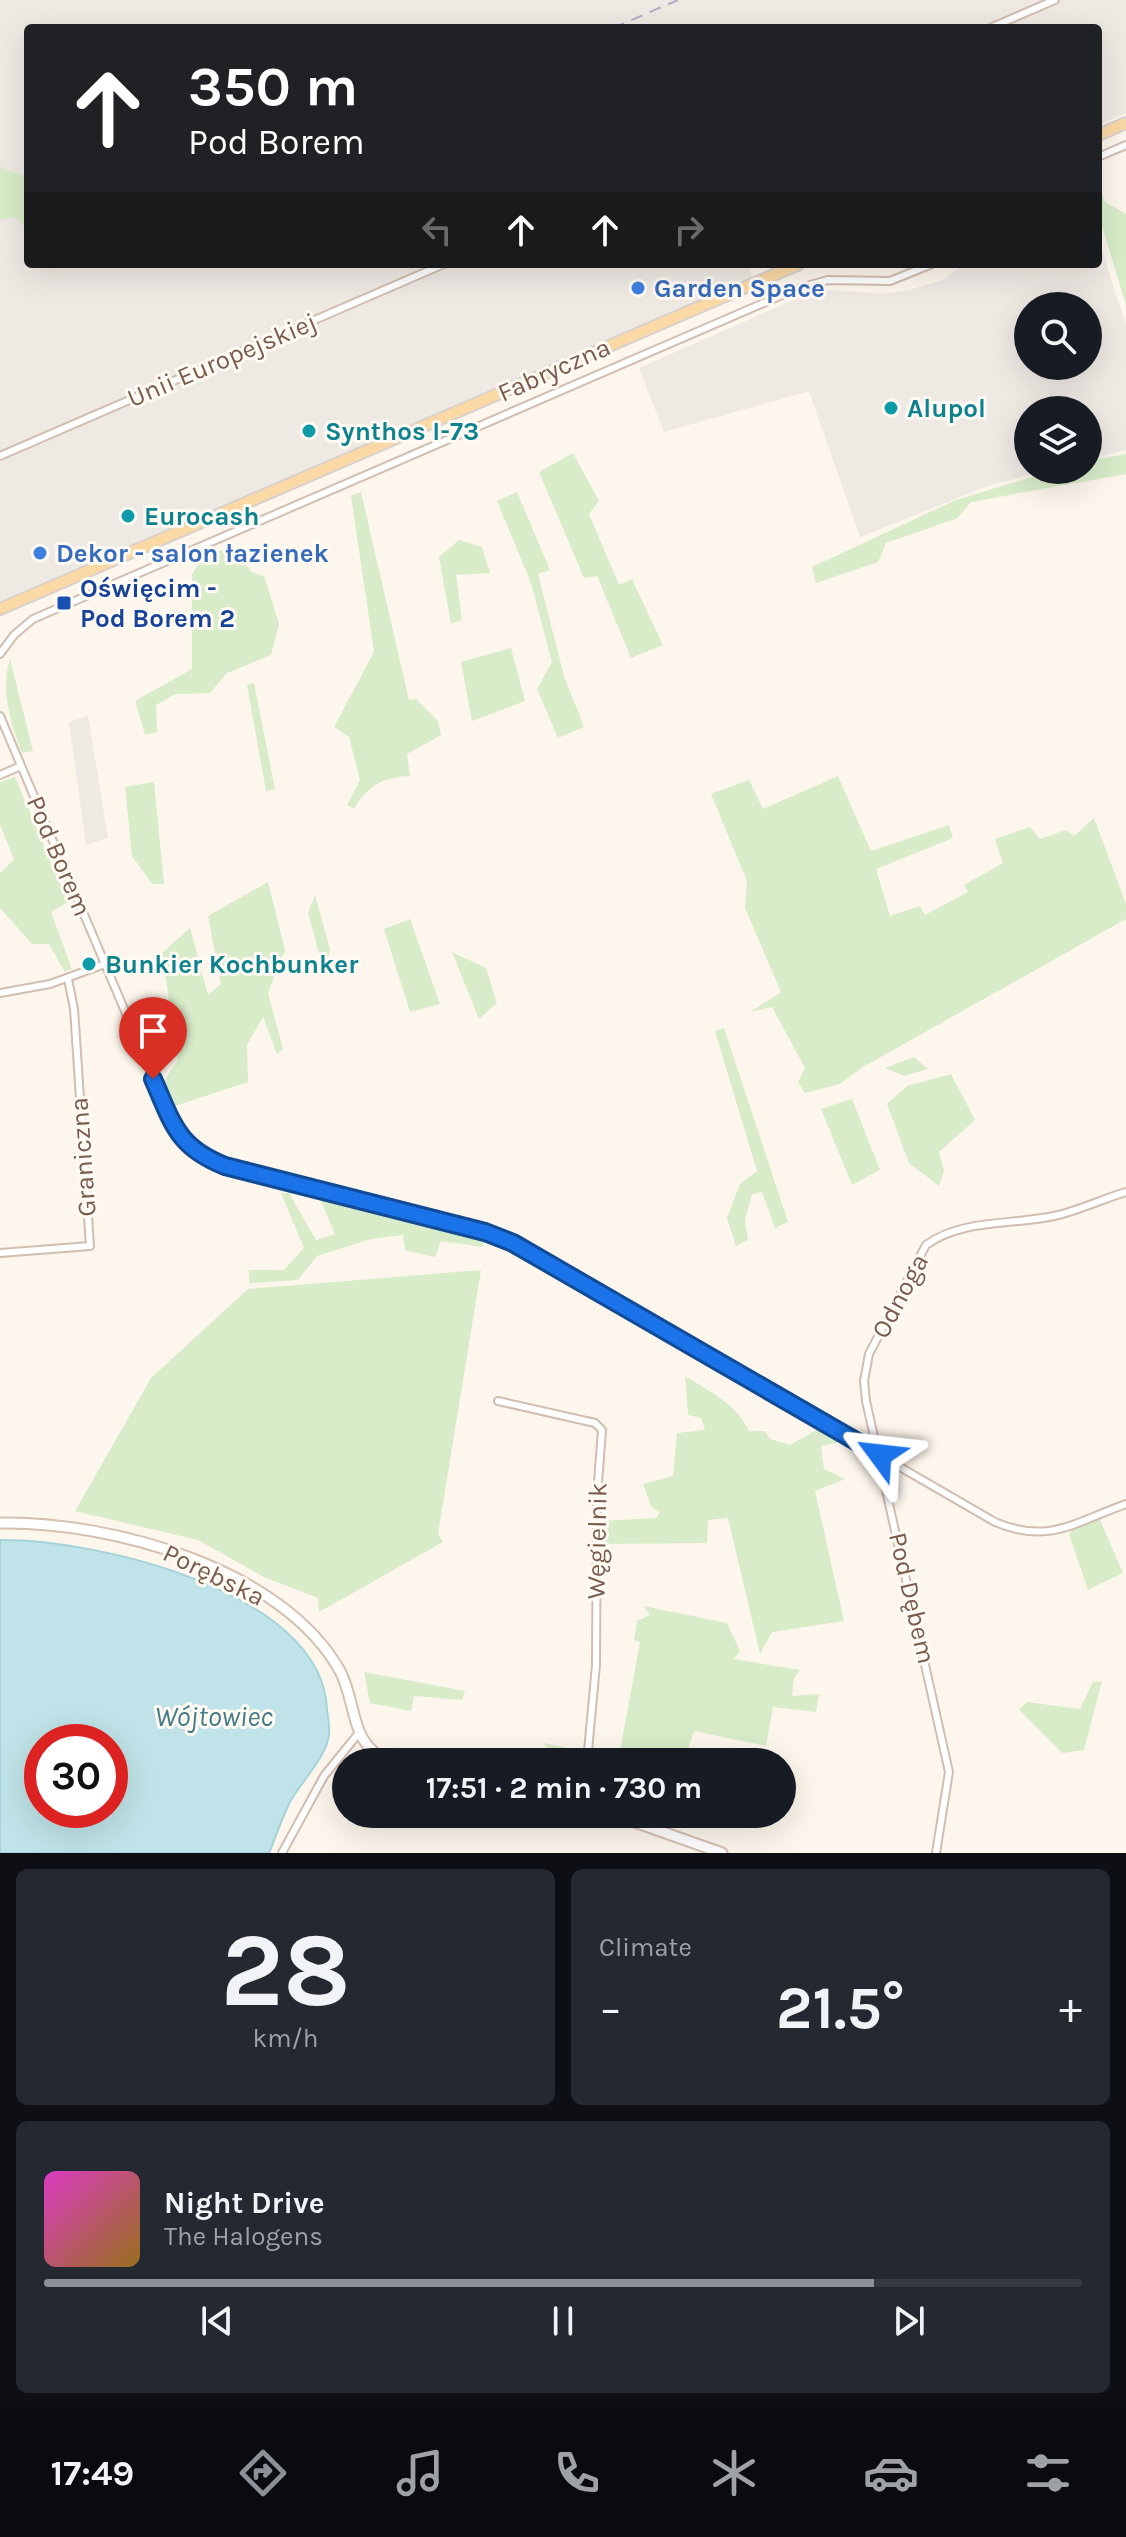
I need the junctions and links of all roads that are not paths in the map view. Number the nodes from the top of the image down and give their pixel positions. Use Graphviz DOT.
graph roads {
  1 [pos="1055,0"];
  2 [pos="999,24"];
  3 [pos="1126,123"];
  4 [pos="1102,133"];
  5 [pos="1126,145"];
  6 [pos="1102,155"];
  7 [pos="435,268"];
  8 [pos="790,268"];
  9 [pos="917,268"];
  10 [pos="0,456"];
  11 [pos="0,609"];
  12 [pos="0,654"];
  13 [pos="0,716"];
  14 [pos="21,766"];
  15 [pos="0,775"];
  16 [pos="105,964"];
  17 [pos="68,979"];
  18 [pos="0,993"];
  19 [pos="1126,1192"];
  20 [pos="0,1253"];
  21 [pos="498,1401"];
  22 [pos="880,1455"];
  23 [pos="1126,1504"];
  24 [pos="0,1523"];
  25 [pos="358,1734"];
  26 [pos="370,1748"];
  27 [pos="588,1748"];
  28 [pos="651,1828"];
  29 [pos="282,1853"];
  30 [pos="722,1853"];
  31 [pos="936,1853"];
  1 -- 2 [label="street"];
  3 -- 4 [label="main road"];
  5 -- 6 [label="street"];
  7 -- 10 [label="street, Unii Europejskiej"];
  8 -- 11 [label="main road, Fabryczna"];
  9 -- 12 [label="street"];
  13 -- 14 [label="street, Pod Borem"];
  14 -- 15 [label="street"];
  14 -- 16 [label="street, Pod Borem"];
  16 -- 17 [label="street"];
  16 -- 22 [label="street, Pod Borem"];
  17 -- 18 [label="street"];
  17 -- 20 [label="street, Graniczna"];
  19 -- 22 [label="street, Odnoga"];
  21 -- 27 [label="street, Węgielnik"];
  22 -- 23 [label="street"];
  22 -- 31 [label="street, Pod Dębem"];
  24 -- 25 [label="street, Porębska"];
  25 -- 26 [label="street"];
  25 -- 29 [label="street"];
  28 -- 30 [label="street"];
}
